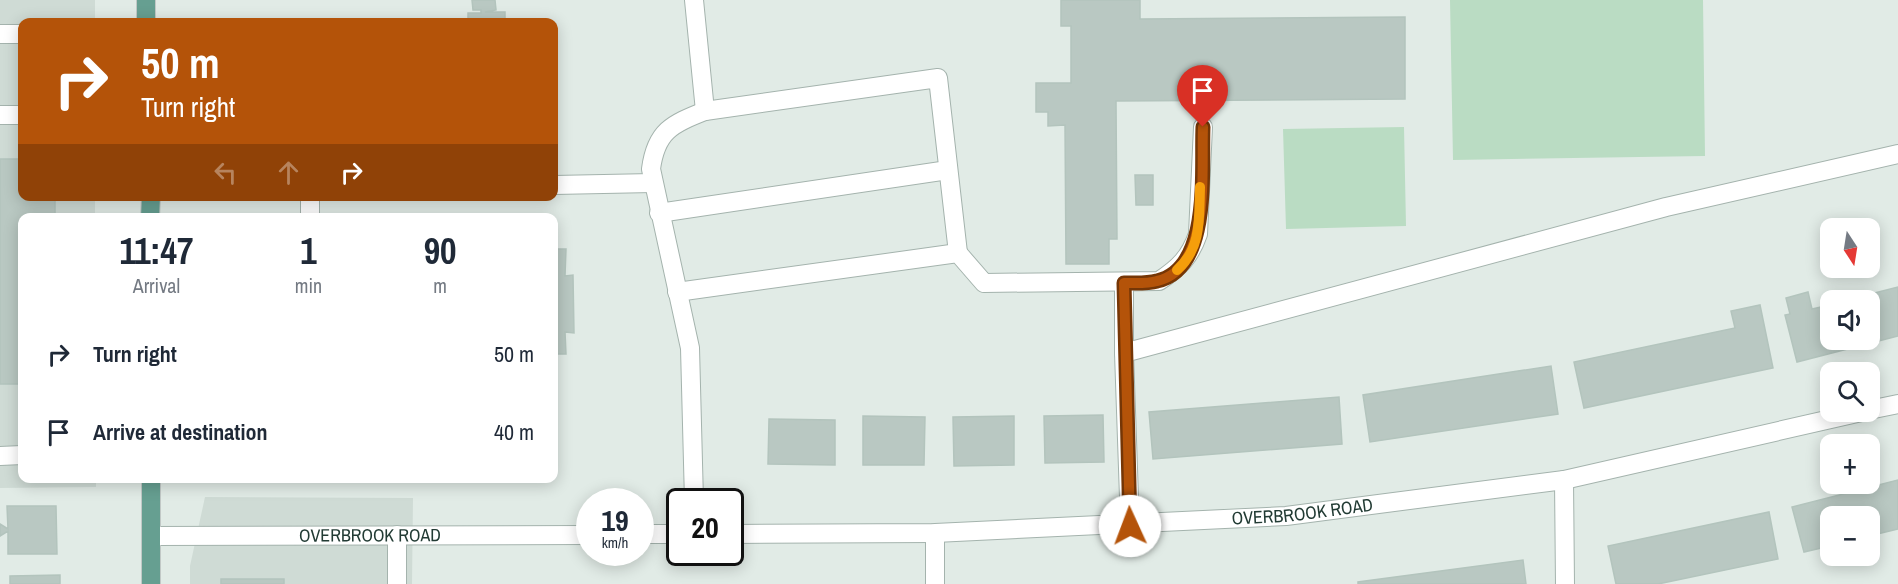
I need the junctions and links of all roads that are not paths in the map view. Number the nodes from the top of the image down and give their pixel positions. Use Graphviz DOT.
graph roads {
  1 [pos="146,0"];
  2 [pos="694,0"];
  3 [pos="146,18"];
  4 [pos="0,34"];
  5 [pos="18,34"];
  6 [pos="705,111"];
  7 [pos="0,115"];
  8 [pos="18,115"];
  9 [pos="1203,127"];
  10 [pos="1898,154"];
  11 [pos="948,170"];
  12 [pos="653,183"];
  13 [pos="558,185"];
  14 [pos="659,213"];
  15 [pos="958,253"];
  16 [pos="1124,283"];
  17 [pos="677,292"];
  18 [pos="1124,353"];
  19 [pos="1898,404"];
  20 [pos="1880,408"];
  21 [pos="1820,422"];
  22 [pos="18,455"];
  23 [pos="0,456"];
  24 [pos="1564,480"];
  25 [pos="151,483"];
  26 [pos="694,488"];
  27 [pos="1130,526"];
  28 [pos="935,533"];
  29 [pos="744,534"];
  30 [pos="576,535"];
  31 [pos="151,536"];
  32 [pos="397,536"];
  33 [pos="151,584"];
  34 [pos="397,584"];
  35 [pos="935,584"];
  36 [pos="1564,584"];
  1 -- 3 [label="main road"];
  2 -- 6 [label="street"];
  4 -- 5 [label="street"];
  6 -- 11 [label="street"];
  6 -- 12 [label="street"];
  7 -- 8 [label="street"];
  9 -- 16 [label="street"];
  10 -- 18 [label="street"];
  11 -- 14 [label="street"];
  11 -- 15 [label="street"];
  12 -- 13 [label="street"];
  12 -- 14 [label="street"];
  14 -- 17 [label="street"];
  15 -- 16 [label="street"];
  15 -- 17 [label="street"];
  16 -- 18 [label="street"];
  17 -- 26 [label="street"];
  18 -- 27 [label="street"];
  19 -- 20 [label="street, OVERBROOK ROAD"];
  21 -- 24 [label="street, OVERBROOK ROAD"];
  22 -- 23 [label="street"];
  24 -- 27 [label="street, OVERBROOK ROAD"];
  24 -- 36 [label="street"];
  25 -- 31 [label="main road"];
  27 -- 28 [label="street, OVERBROOK ROAD"];
  28 -- 29 [label="street, OVERBROOK ROAD"];
  28 -- 35 [label="street"];
  30 -- 32 [label="street, OVERBROOK ROAD"];
  31 -- 32 [label="street, OVERBROOK ROAD"];
  31 -- 33 [label="main road"];
  32 -- 34 [label="street"];
}
